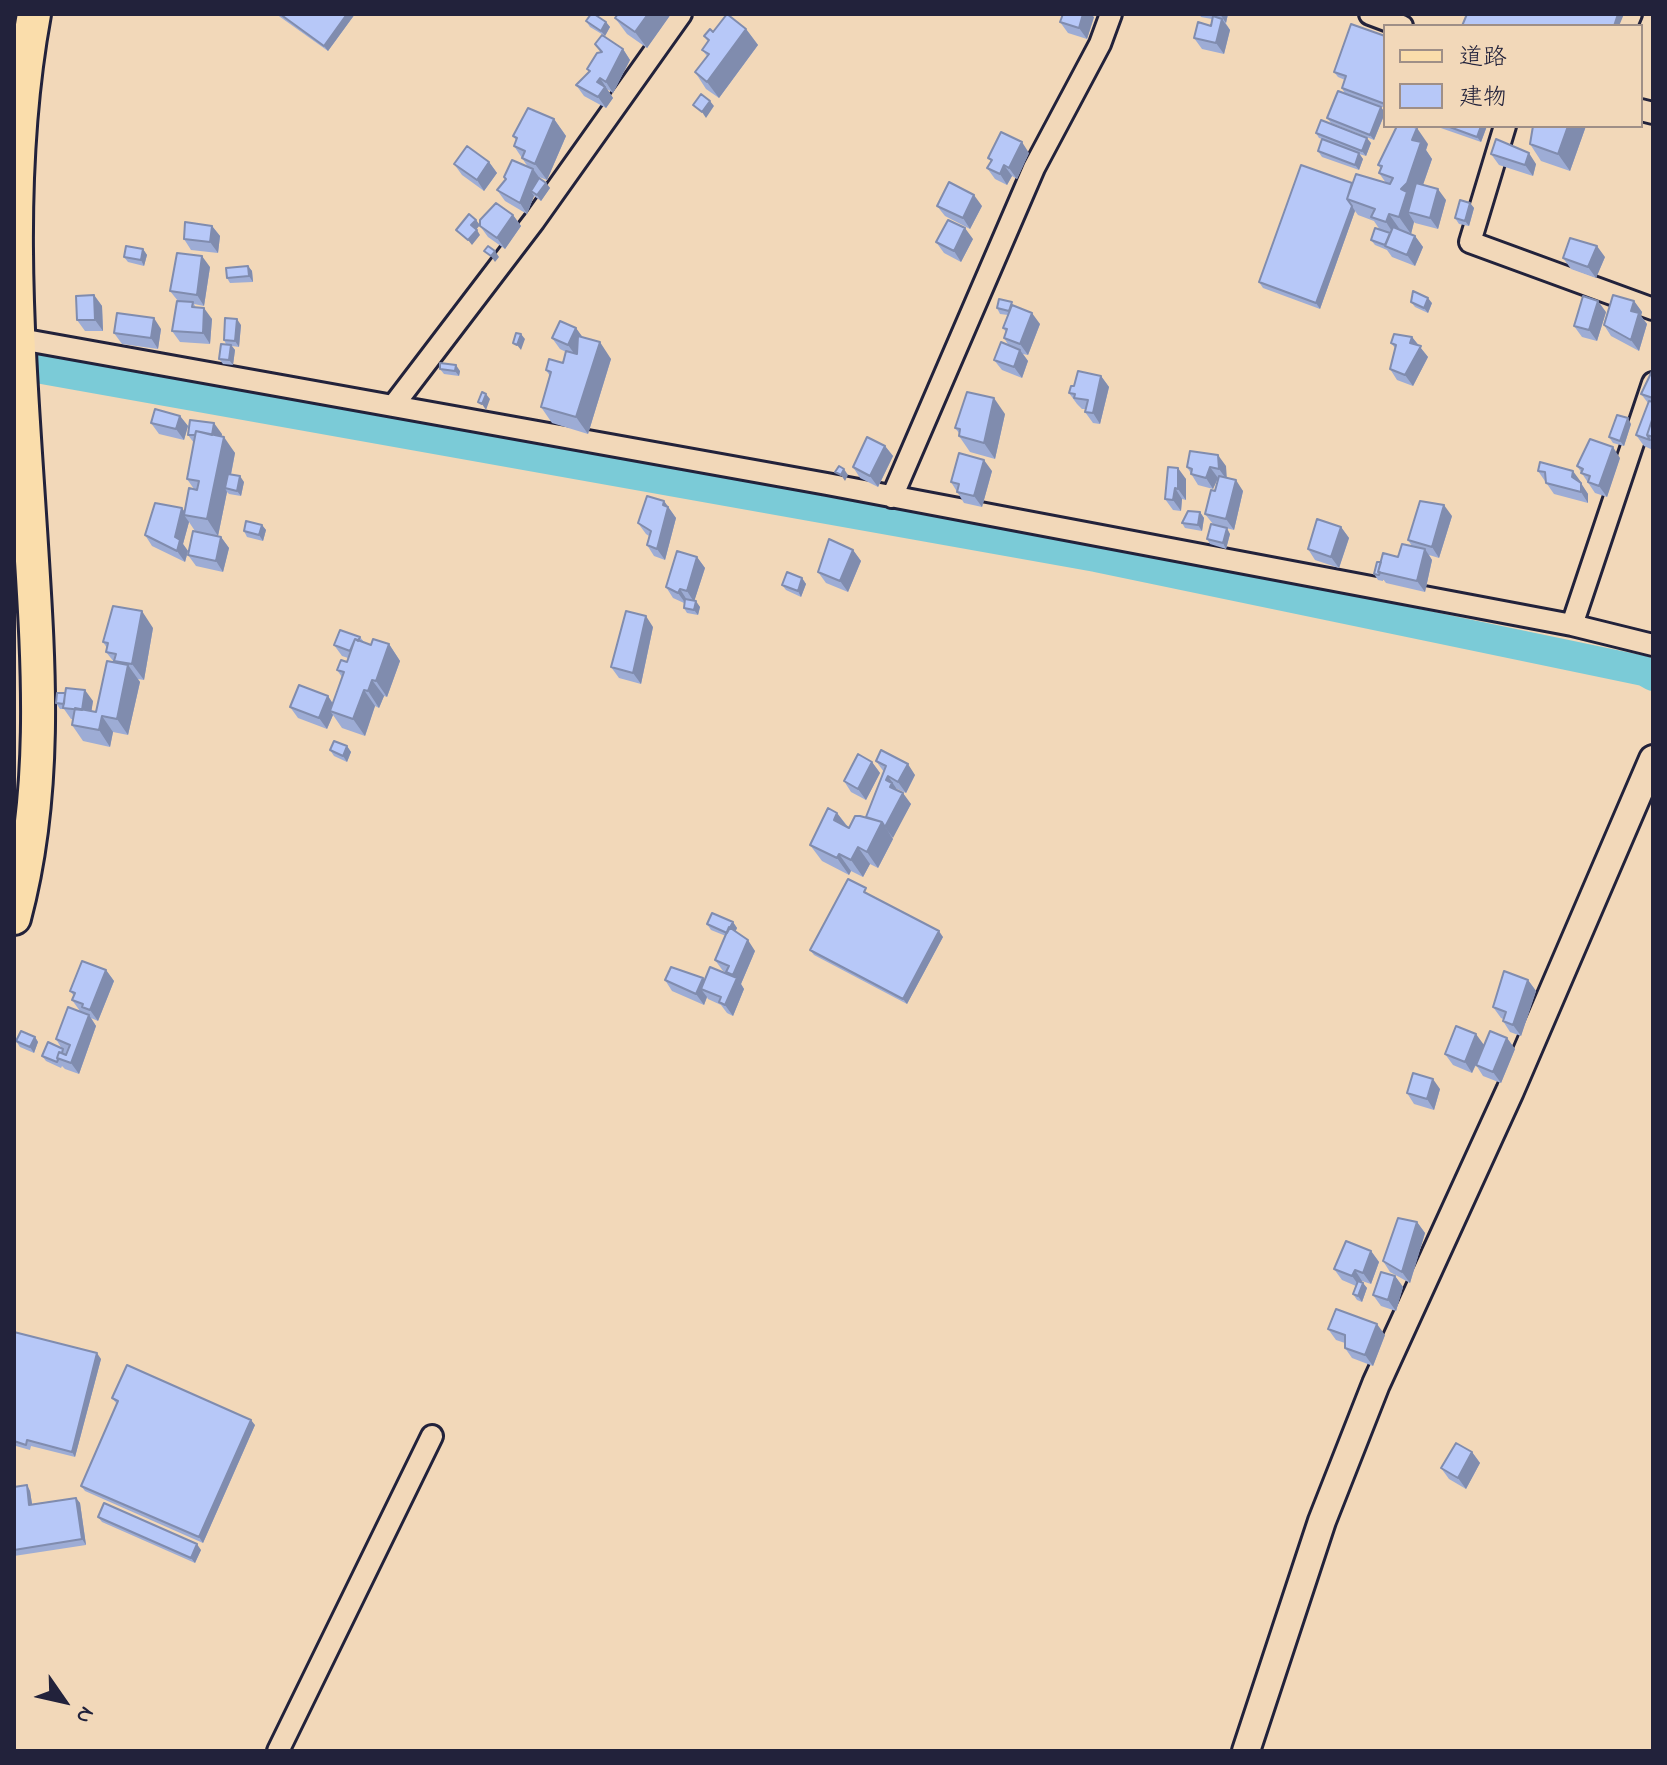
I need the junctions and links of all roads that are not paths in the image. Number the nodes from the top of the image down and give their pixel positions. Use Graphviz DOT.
graph roads {
  1 [pos="34,14"];
  2 [pos="681,14"];
  3 [pos="1111,14"];
  4 [pos="1370,14"];
  5 [pos="1397,24"];
  6 [pos="1504,128"];
  7 [pos="1653,309"];
  8 [pos="20,341"];
  9 [pos="1653,383"];
  10 [pos="19,395"];
  11 [pos="393,406"];
  12 [pos="892,497"];
  13 [pos="1572,625"];
  14 [pos="1653,645"];
  15 [pos="1653,759"];
  16 [pos="14,918"];
  17 [pos="432,1436"];
  18 [pos="278,1751"];
  19 [pos="1246,1751"];
  1 -- 8 [label="main road"];
  2 -- 11 [label="street"];
  3 -- 12 [label="street"];
  4 -- 5 [label="street"];
  6 -- 7 [label="street"];
  8 -- 10 [label="main road"];
  8 -- 11 [label="street"];
  9 -- 13 [label="street"];
  10 -- 16 [label="main road"];
  11 -- 12 [label="street"];
  12 -- 13 [label="street"];
  13 -- 14 [label="street"];
  15 -- 19 [label="street"];
  17 -- 18 [label="street"];
}
